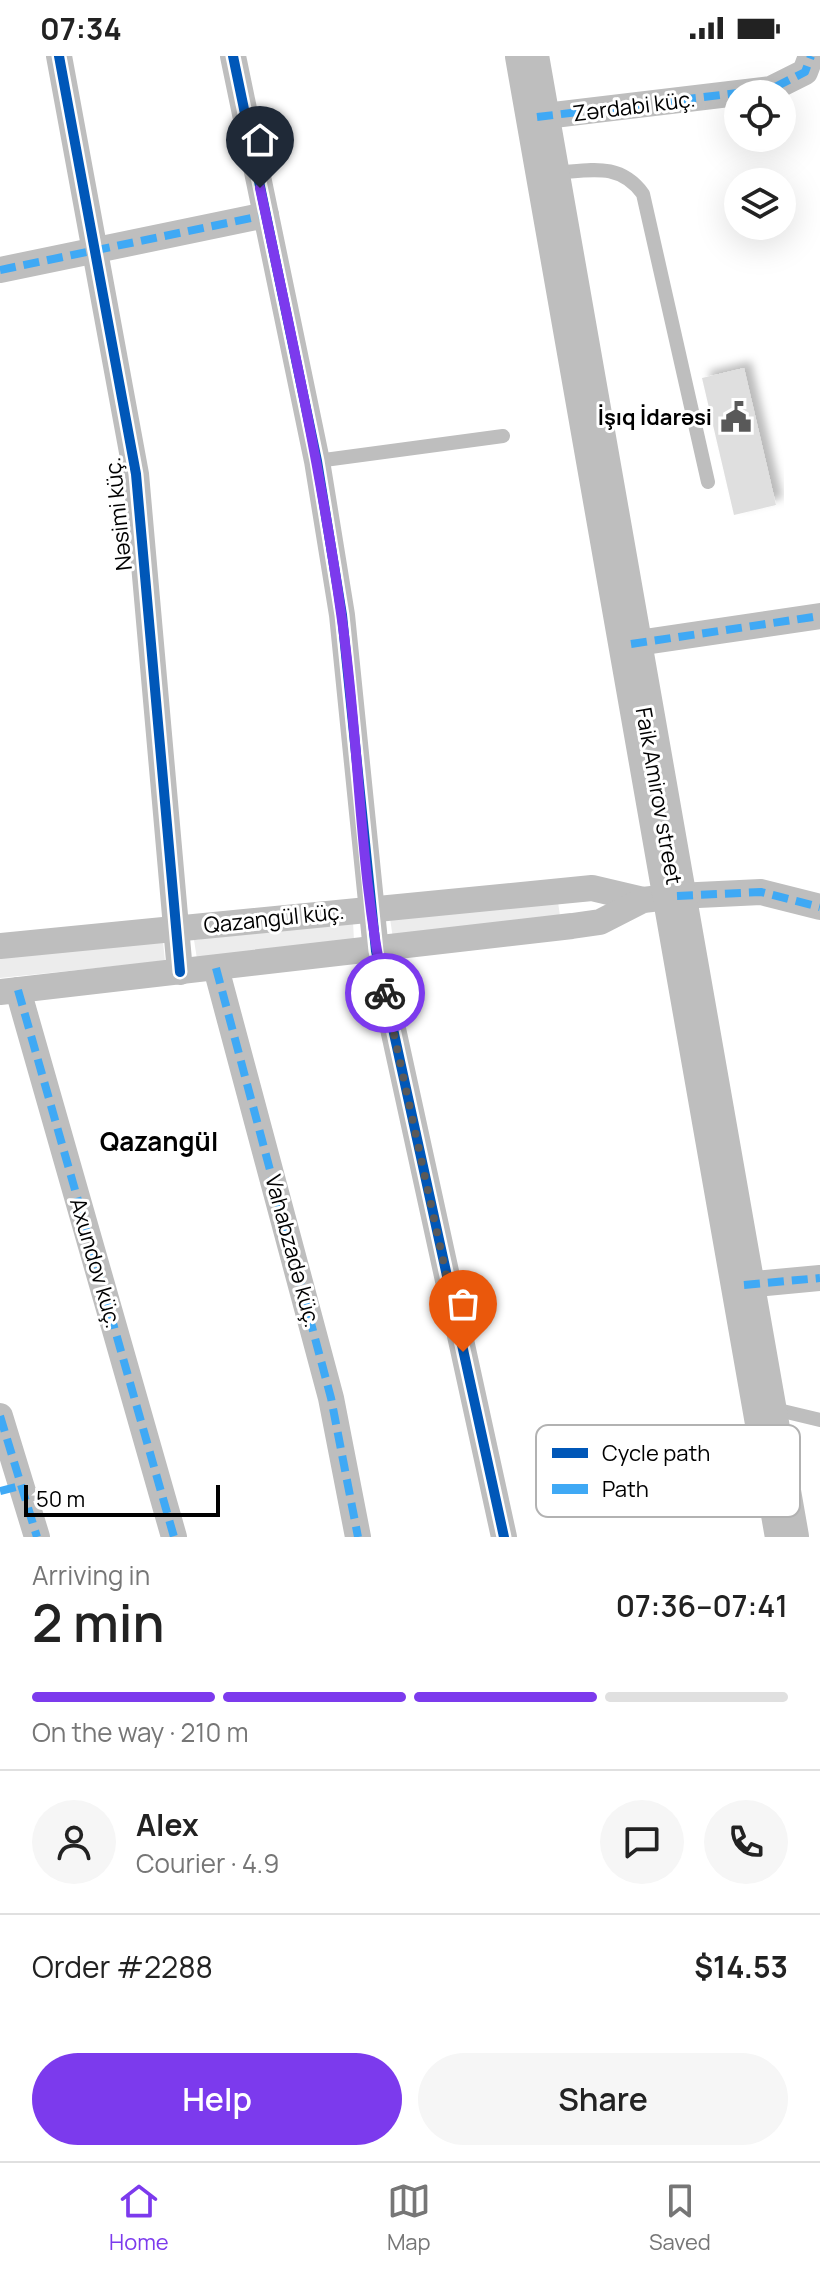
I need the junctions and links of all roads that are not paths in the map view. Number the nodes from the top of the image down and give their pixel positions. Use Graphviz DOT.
graph roads {
  1 [pos="59,56"];
  2 [pos="233,56"];
  3 [pos="527,56"];
  4 [pos="812,71"];
  5 [pos="537,117"];
  6 [pos="547,174"];
  7 [pos="266,215"];
  8 [pos="95,251"];
  9 [pos="0,270"];
  10 [pos="503,436"];
  11 [pos="317,461"];
  12 [pos="708,482"];
  13 [pos="820,616"];
  14 [pos="631,644"];
  15 [pos="567,891"];
  16 [pos="660,898"];
  17 [pos="820,907"];
  18 [pos="370,909"];
  19 [pos="572,926"];
  20 [pos="175,929"];
  21 [pos="0,946"];
  22 [pos="376,951"];
  23 [pos="216,968"];
  24 [pos="180,972"];
  25 [pos="9,991"];
  26 [pos="820,1278"];
  27 [pos="744,1285"];
  28 [pos="765,1407"];
  29 [pos="0,1416"];
  30 [pos="820,1420"];
  31 [pos="768,1425"];
  32 [pos="10,1488"];
  33 [pos="784,1517"];
  34 [pos="37,1537"];
  35 [pos="174,1537"];
  36 [pos="358,1537"];
  37 [pos="504,1537"];
  38 [pos="787,1537"];
  1 -- 8 [label="street, Nəsimi küç."];
  2 -- 7 [label="street"];
  3 -- 5 [label="highway, Faik Amirov street"];
  4 -- 5 [label="street, Zərdabi küç."];
  5 -- 6 [label="highway, Faik Amirov street"];
  6 -- 12 [label="lane"];
  6 -- 14 [label="highway, Faik Amirov street"];
  7 -- 8 [label="street"];
  7 -- 11 [label="street"];
  8 -- 9 [label="street"];
  8 -- 20 [label="street, Nəsimi küç."];
  10 -- 11 [label="lane"];
  11 -- 18 [label="street"];
  13 -- 14 [label="street"];
  14 -- 16 [label="highway, Faik Amirov street"];
  15 -- 16 [label="street, Qazangül küç."];
  15 -- 18 [label="street, Qazangül küç."];
  15 -- 19 [label="street"];
  16 -- 17 [label="street, Qazangül küç."];
  16 -- 19 [label="street"];
  16 -- 27 [label="highway, Faik Amirov street"];
  18 -- 20 [label="street, Qazangül küç."];
  18 -- 22 [label="street"];
  19 -- 22 [label="street"];
  20 -- 21 [label="street, Qazangül küç."];
  20 -- 24 [label="street, Nəsimi küç."];
  22 -- 23 [label="street"];
  22 -- 37 [label="street"];
  23 -- 24 [label="street"];
  23 -- 36 [label="street, Vahabzadə küç."];
  24 -- 25 [label="street"];
  25 -- 35 [label="street, Axundov küç."];
  26 -- 27 [label="street"];
  27 -- 28 [label="highway, Faik Amirov street"];
  28 -- 30 [label="lane"];
  28 -- 31 [label="highway, Faik Amirov street"];
  29 -- 32 [label="street"];
  32 -- 34 [label="street"];
  33 -- 38 [label="highway, Faik Amirov street"];
}
